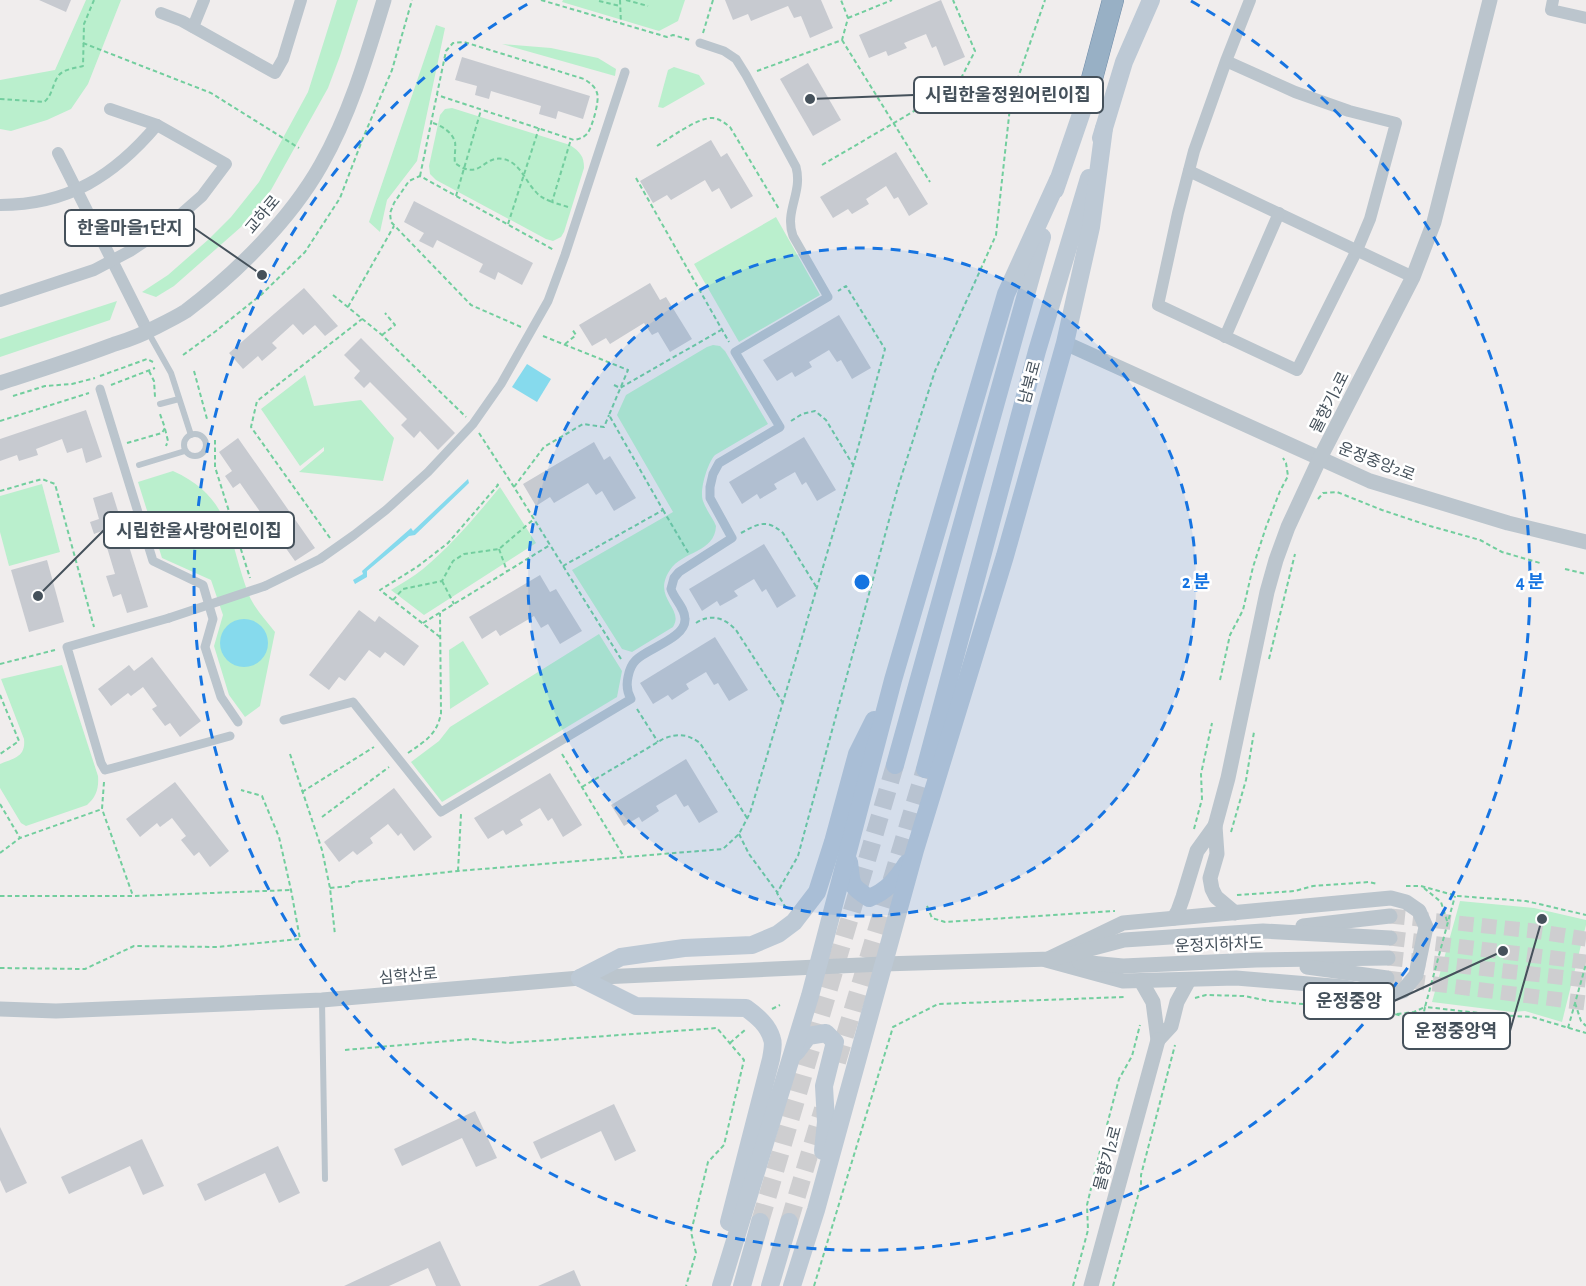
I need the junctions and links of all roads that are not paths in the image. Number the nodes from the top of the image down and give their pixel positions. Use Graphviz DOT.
graph roads {
  1 [pos="204,0"];
  2 [pos="301,0"];
  3 [pos="384,0"];
  4 [pos="1113,0"];
  5 [pos="1124,0"];
  6 [pos="1151,0"];
  7 [pos="1250,0"];
  8 [pos="1490,0"];
  9 [pos="1553,0"];
  10 [pos="161,13"];
  11 [pos="1586,18"];
  12 [pos="193,27"];
  13 [pos="700,43"];
  14 [pos="1226,61"];
  15 [pos="625,72"];
  16 [pos="1086,101"];
  17 [pos="110,109"];
  18 [pos="157,125"];
  19 [pos="1104,128"];
  20 [pos="58,153"];
  21 [pos="1189,171"];
  22 [pos="1058,180"];
  23 [pos="76,190"];
  24 [pos="0,205"];
  25 [pos="1279,213"];
  26 [pos="1357,250"];
  27 [pos="112,261"];
  28 [pos="1413,277"];
  29 [pos="0,301"];
  30 [pos="147,332"];
  31 [pos="1225,337"];
  32 [pos="1065,343"];
  33 [pos="0,383"];
  34 [pos="100,389"];
  35 [pos="179,399"];
  36 [pos="159,406"];
  37 [pos="191,435"];
  38 [pos="185,451"];
  39 [pos="1320,458"];
  40 [pos="140,465"];
  41 [pos="1586,542"];
  42 [pos="893,680"];
  43 [pos="284,720"];
  44 [pos="238,722"];
  45 [pos="230,736"];
  46 [pos="895,765"];
  47 [pos="925,769"];
  48 [pos="1215,826"];
  49 [pos="915,850"];
  50 [pos="848,851"];
  51 [pos="1235,913"];
  52 [pos="1390,916"];
  53 [pos="1174,918"];
  54 [pos="1263,931"];
  55 [pos="1390,938"];
  56 [pos="1388,958"];
  57 [pos="1049,960"];
  58 [pos="1256,960"];
  59 [pos="883,964"];
  60 [pos="818,967"];
  61 [pos="580,978"];
  62 [pos="1387,978"];
  63 [pos="1189,980"];
  64 [pos="1141,981"];
  65 [pos="322,1000"];
  66 [pos="0,1010"];
  67 [pos="1158,1040"];
  68 [pos="790,1060"];
  69 [pos="325,1179"];
  70 [pos="821,1191"];
  71 [pos="760,1222"];
  72 [pos="789,1222"];
  73 [pos="715,1286"];
  74 [pos="721,1286"];
  75 [pos="742,1286"];
  76 [pos="770,1286"];
  77 [pos="792,1286"];
  78 [pos="1091,1286"];
  1 -- 12 [label="street"];
  2 -- 12 [label="street"];
  3 -- 30 [label="street, 교하로"];
  4 -- 16 [label="highway"];
  5 -- 16 [label="main road, 남북로"];
  6 -- 19 [label="main road, 남북로"];
  7 -- 14 [label="street"];
  8 -- 28 [label="street, 물향기2로"];
  9 -- 11 [label="street"];
  10 -- 12 [label="street"];
  13 -- 43 [label="street"];
  14 -- 21 [label="street"];
  14 -- 26 [label="street"];
  15 -- 45 [label="street, bridge"];
  16 -- 22 [label="main road, 남북로"];
  17 -- 18 [label="street"];
  18 -- 23 [label="street"];
  18 -- 27 [label="street"];
  19 -- 32 [label="main road"];
  19 -- 47 [label="main road, 남북로"];
  20 -- 23 [label="street"];
  21 -- 25 [label="street"];
  21 -- 31 [label="street"];
  22 -- 42 [label="main road"];
  22 -- 46 [label="main road, 남북로"];
  23 -- 24 [label="street"];
  23 -- 27 [label="street"];
  25 -- 26 [label="street"];
  25 -- 31 [label="street"];
  26 -- 28 [label="street"];
  26 -- 31 [label="street"];
  27 -- 29 [label="street"];
  27 -- 30 [label="street"];
  28 -- 39 [label="street, 물향기2로"];
  30 -- 33 [label="street, 교하로"];
  30 -- 35 [label="lane"];
  32 -- 39 [label="street, 운정중앙2로"];
  32 -- 49 [label="main road"];
  34 -- 44 [label="street"];
  35 -- 36 [label="lane"];
  35 -- 37 [label="lane"];
  37 -- 38 [label="lane"];
  37 -- 38 [label="lane"];
  38 -- 40 [label="lane"];
  39 -- 41 [label="street, 운정중앙2로"];
  39 -- 48 [label="street, 물향기2로"];
  42 -- 50 [label="main road"];
  42 -- 61 [label="main road"];
  48 -- 51 [label="street"];
  48 -- 53 [label="street"];
  49 -- 50 [label="main road"];
  49 -- 59 [label="main road"];
  50 -- 60 [label="main road"];
  51 -- 53 [label="street"];
  51 -- 63 [label="street"];
  52 -- 54 [label="street"];
  53 -- 57 [label="street"];
  54 -- 55 [label="street"];
  54 -- 57 [label="street"];
  56 -- 58 [label="street, 운정지하차도"];
  57 -- 58 [label="street, 운정지하차도"];
  57 -- 59 [label="street, 심학산로"];
  57 -- 64 [label="street"];
  58 -- 62 [label="street"];
  59 -- 60 [label="street, 심학산로"];
  59 -- 70 [label="main road"];
  60 -- 61 [label="street, 심학산로"];
  60 -- 68 [label="main road"];
  61 -- 65 [label="street, 심학산로"];
  61 -- 73 [label="main road"];
  63 -- 64 [label="street"];
  63 -- 67 [label="street"];
  64 -- 67 [label="street"];
  65 -- 66 [label="street, 심학산로"];
  65 -- 69 [label="lane"];
  67 -- 78 [label="street, 물향기2로"];
  68 -- 70 [label="main road"];
  68 -- 74 [label="main road"];
  70 -- 77 [label="main road"];
  71 -- 75 [label="main road"];
  72 -- 76 [label="main road"];
}
